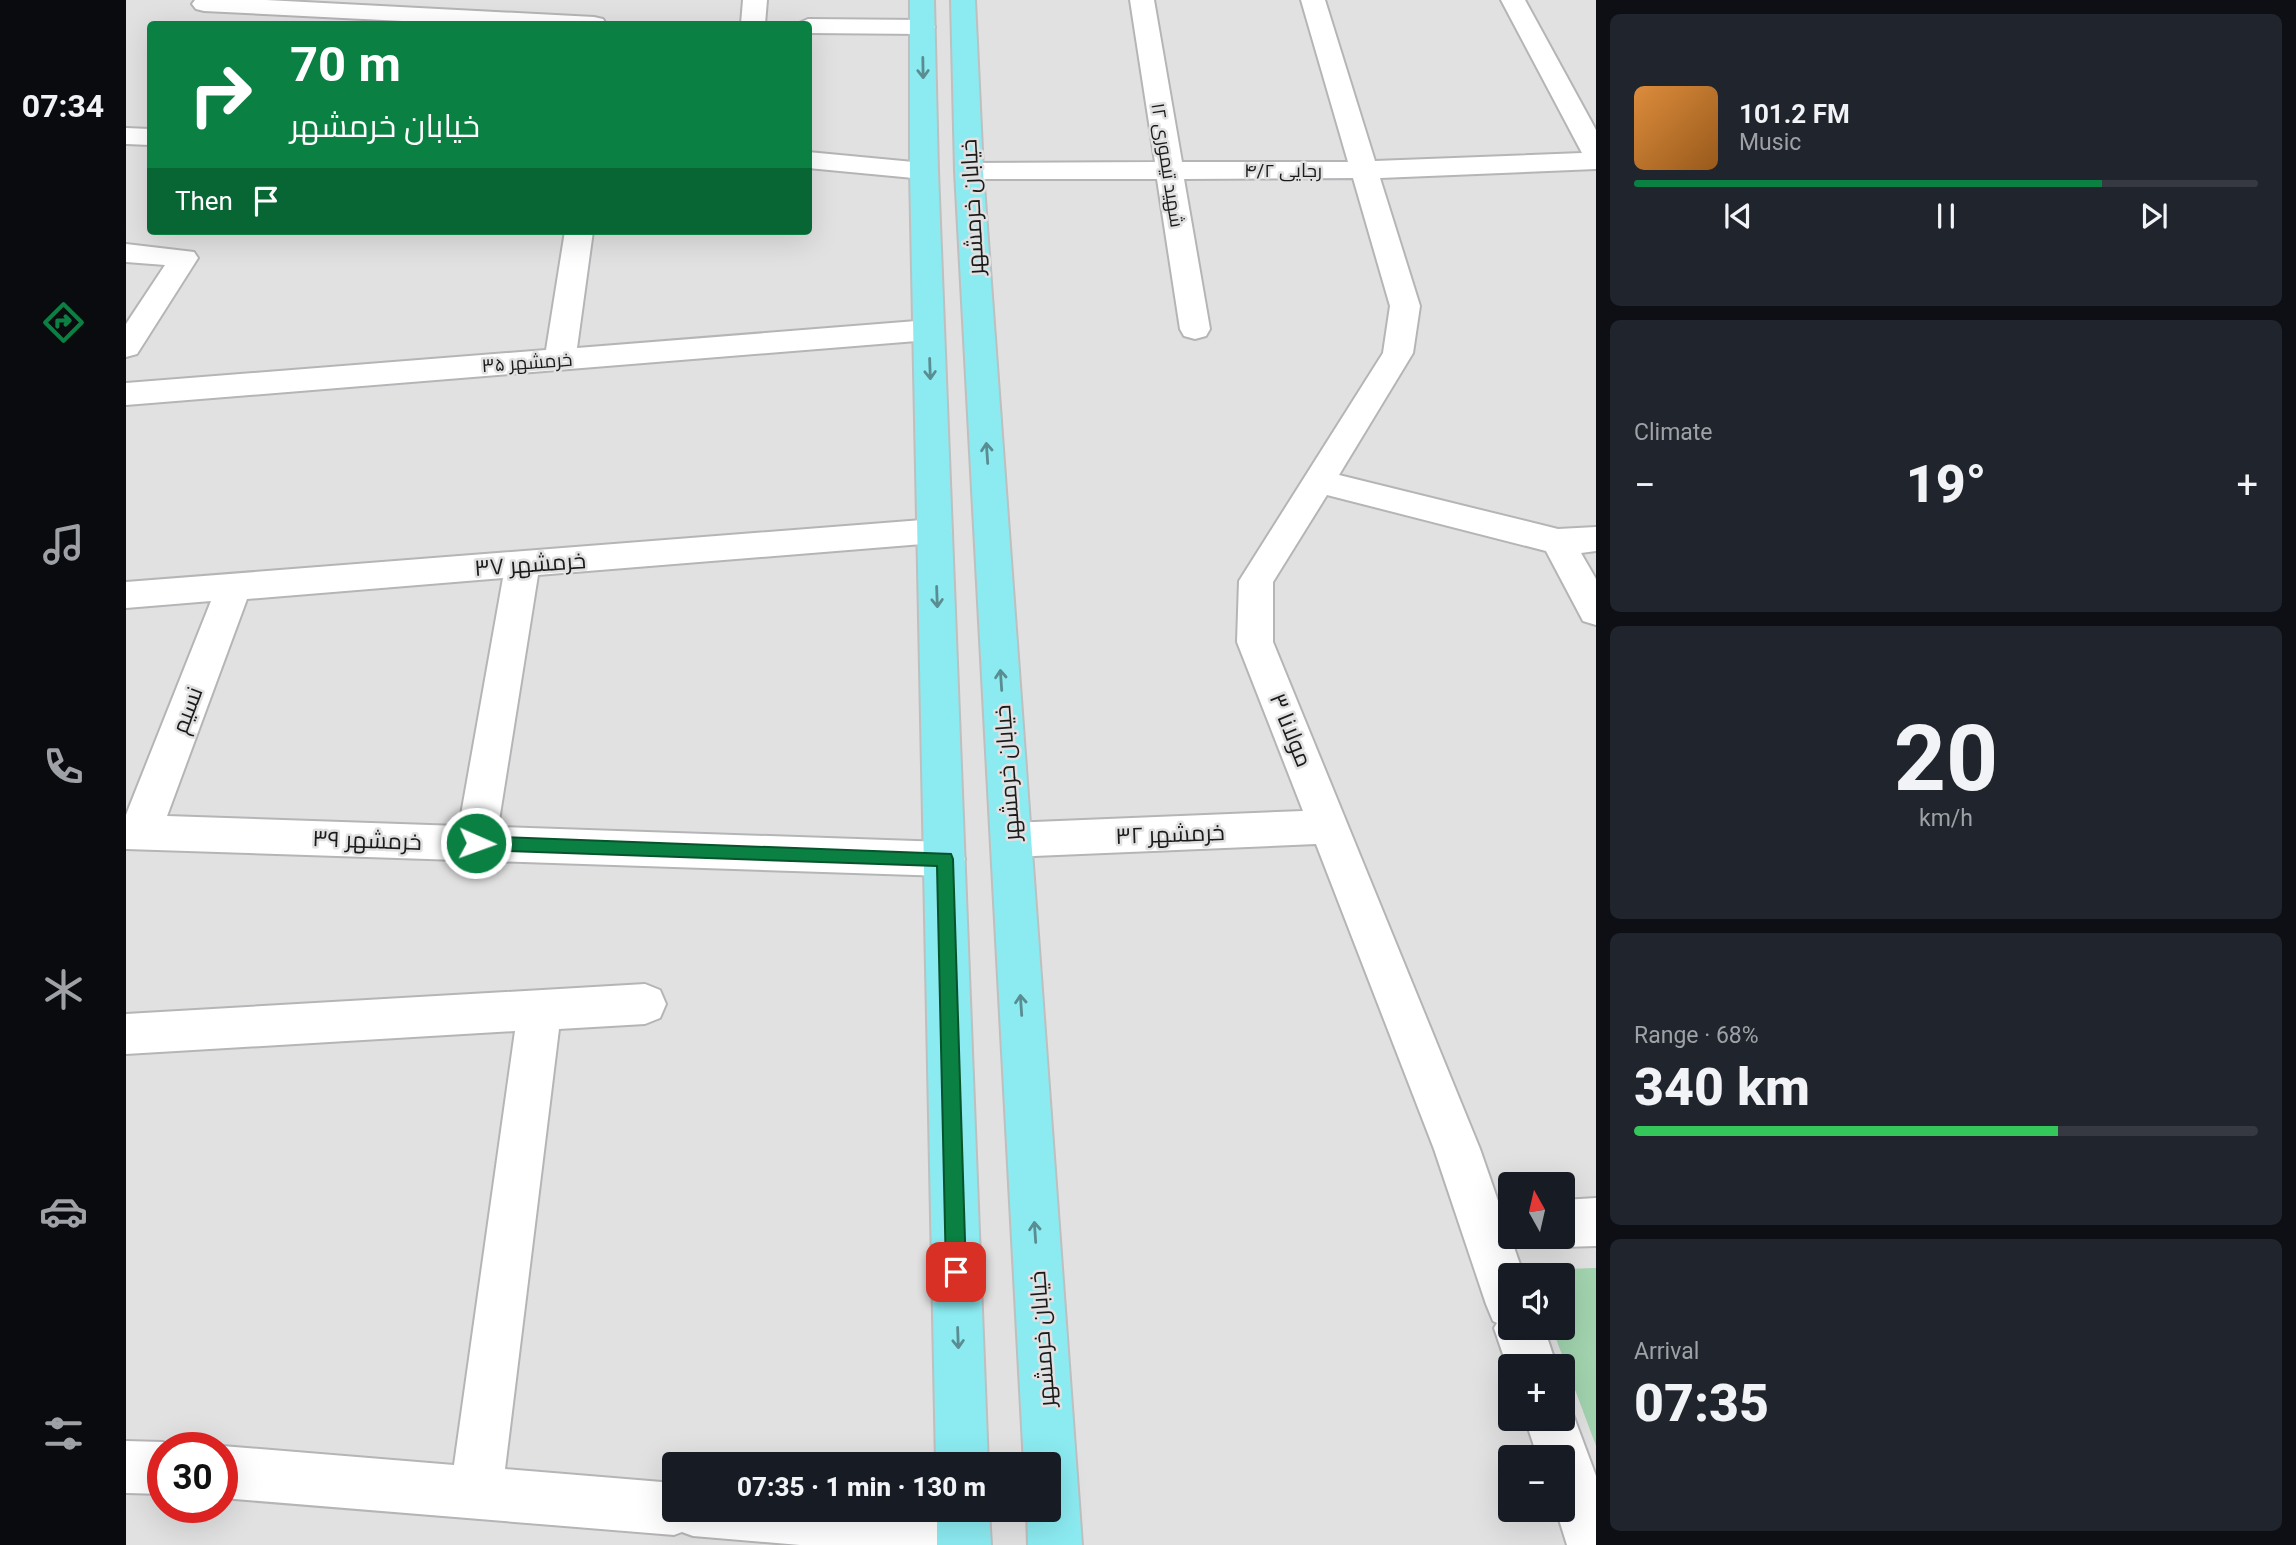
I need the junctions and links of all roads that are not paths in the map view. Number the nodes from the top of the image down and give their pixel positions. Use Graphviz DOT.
graph roads {
  1 [pos="755,0"];
  2 [pos="962,0"];
  3 [pos="1142,0"];
  4 [pos="1313,0"];
  5 [pos="1513,0"];
  6 [pos="204,4"];
  7 [pos="922,13"];
  8 [pos="606,20"];
  9 [pos="753,21"];
  10 [pos="812,26"];
  11 [pos="126,136"];
  12 [pos="147,136"];
  13 [pos="1596,154"];
  14 [pos="812,160"];
  15 [pos="1596,161"];
  16 [pos="1169,170"];
  17 [pos="1365,170"];
  18 [pos="924,171"];
  19 [pos="969,171"];
  20 [pos="578,235"];
  21 [pos="126,253"];
  22 [pos="929,330"];
  23 [pos="1195,330"];
  24 [pos="126,347"];
  25 [pos="560,360"];
  26 [pos="126,394"];
  27 [pos="1318,481"];
  28 [pos="935,531"];
  29 [pos="1596,539"];
  30 [pos="1558,542"];
  31 [pos="523,564"];
  32 [pos="234,587"];
  33 [pos="126,595"];
  34 [pos="1596,611"];
  35 [pos="1330,827"];
  36 [pos="133,832"];
  37 [pos="1011,840"];
  38 [pos="476,843"];
  39 [pos="945,859"];
  40 [pos="645,1004"];
  41 [pos="540,1010"];
  42 [pos="126,1034"];
  43 [pos="1596,1222"];
  44 [pos="1575,1223"];
  45 [pos="1497,1225"];
  46 [pos="1503,1263"];
  47 [pos="1554,1431"];
  48 [pos="962,1452"];
  49 [pos="126,1466"];
  50 [pos="147,1467"];
  51 [pos="238,1473"];
  52 [pos="475,1493"];
  53 [pos="662,1508"];
  54 [pos="864,1522"];
  55 [pos="964,1529"];
  56 [pos="1055,1545"];
  57 [pos="1594,1545"];
  1 -- 9 [label="street"];
  2 -- 19 [label="main road, خیابان خرمشهر"];
  3 -- 16 [label="street, شهید تیموری ۱۲"];
  4 -- 17 [label="street, مولانا ۳"];
  5 -- 13 [label="street"];
  6 -- 8 [label="street"];
  7 -- 10 [label="street"];
  7 -- 18 [label="main road, خیابان خرمشهر, one-way"];
  11 -- 12 [label="street"];
  14 -- 18 [label="street"];
  15 -- 17 [label="street, رجایی ۴/۲"];
  16 -- 17 [label="street, رجایی ۴/۲"];
  16 -- 19 [label="street, رجایی ۴/۲"];
  16 -- 23 [label="street, شهید تیموری ۱۲"];
  17 -- 27 [label="street, مولانا ۳"];
  18 -- 22 [label="main road, خیابان خرمشهر"];
  37 -- 19 [label="main road, خیابان خرمشهر, one-way"];
  20 -- 25 [label="street"];
  21 -- 24 [label="street"];
  22 -- 25 [label="street, خرمشهر ۳۵"];
  22 -- 28 [label="main road, خیابان خرمشهر, one-way"];
  25 -- 26 [label="street, خرمشهر ۳۵"];
  27 -- 30 [label="street"];
  27 -- 35 [label="street, مولانا ۳"];
  28 -- 31 [label="street, خرمشهر ۳۷"];
  28 -- 39 [label="main road, خیابان خرمشهر, one-way"];
  29 -- 30 [label="street"];
  30 -- 34 [label="street"];
  31 -- 32 [label="street, خرمشهر ۳۷"];
  31 -- 38 [label="street"];
  32 -- 33 [label="street, خرمشهر ۳۷"];
  32 -- 36 [label="street, نسیم"];
  35 -- 37 [label="street, خرمشهر ۳۲"];
  35 -- 45 [label="street, مولانا ۳"];
  36 -- 38 [label="street, خرمشهر ۳۹"];
  56 -- 37 [label="main road, خیابان خرمشهر, one-way"];
  38 -- 39 [label="street, خرمشهر ۳۹"];
  39 -- 48 [label="main road, خیابان خرمشهر, one-way"];
  40 -- 41 [label="street"];
  41 -- 42 [label="street"];
  41 -- 52 [label="street"];
  43 -- 44 [label="street"];
  45 -- 46 [label="street, مولانا ۳"];
  47 -- 57 [label="street"];
  49 -- 50 [label="street"];
  51 -- 52 [label="street"];
  52 -- 53 [label="street"];
  54 -- 55 [label="street"];
}
